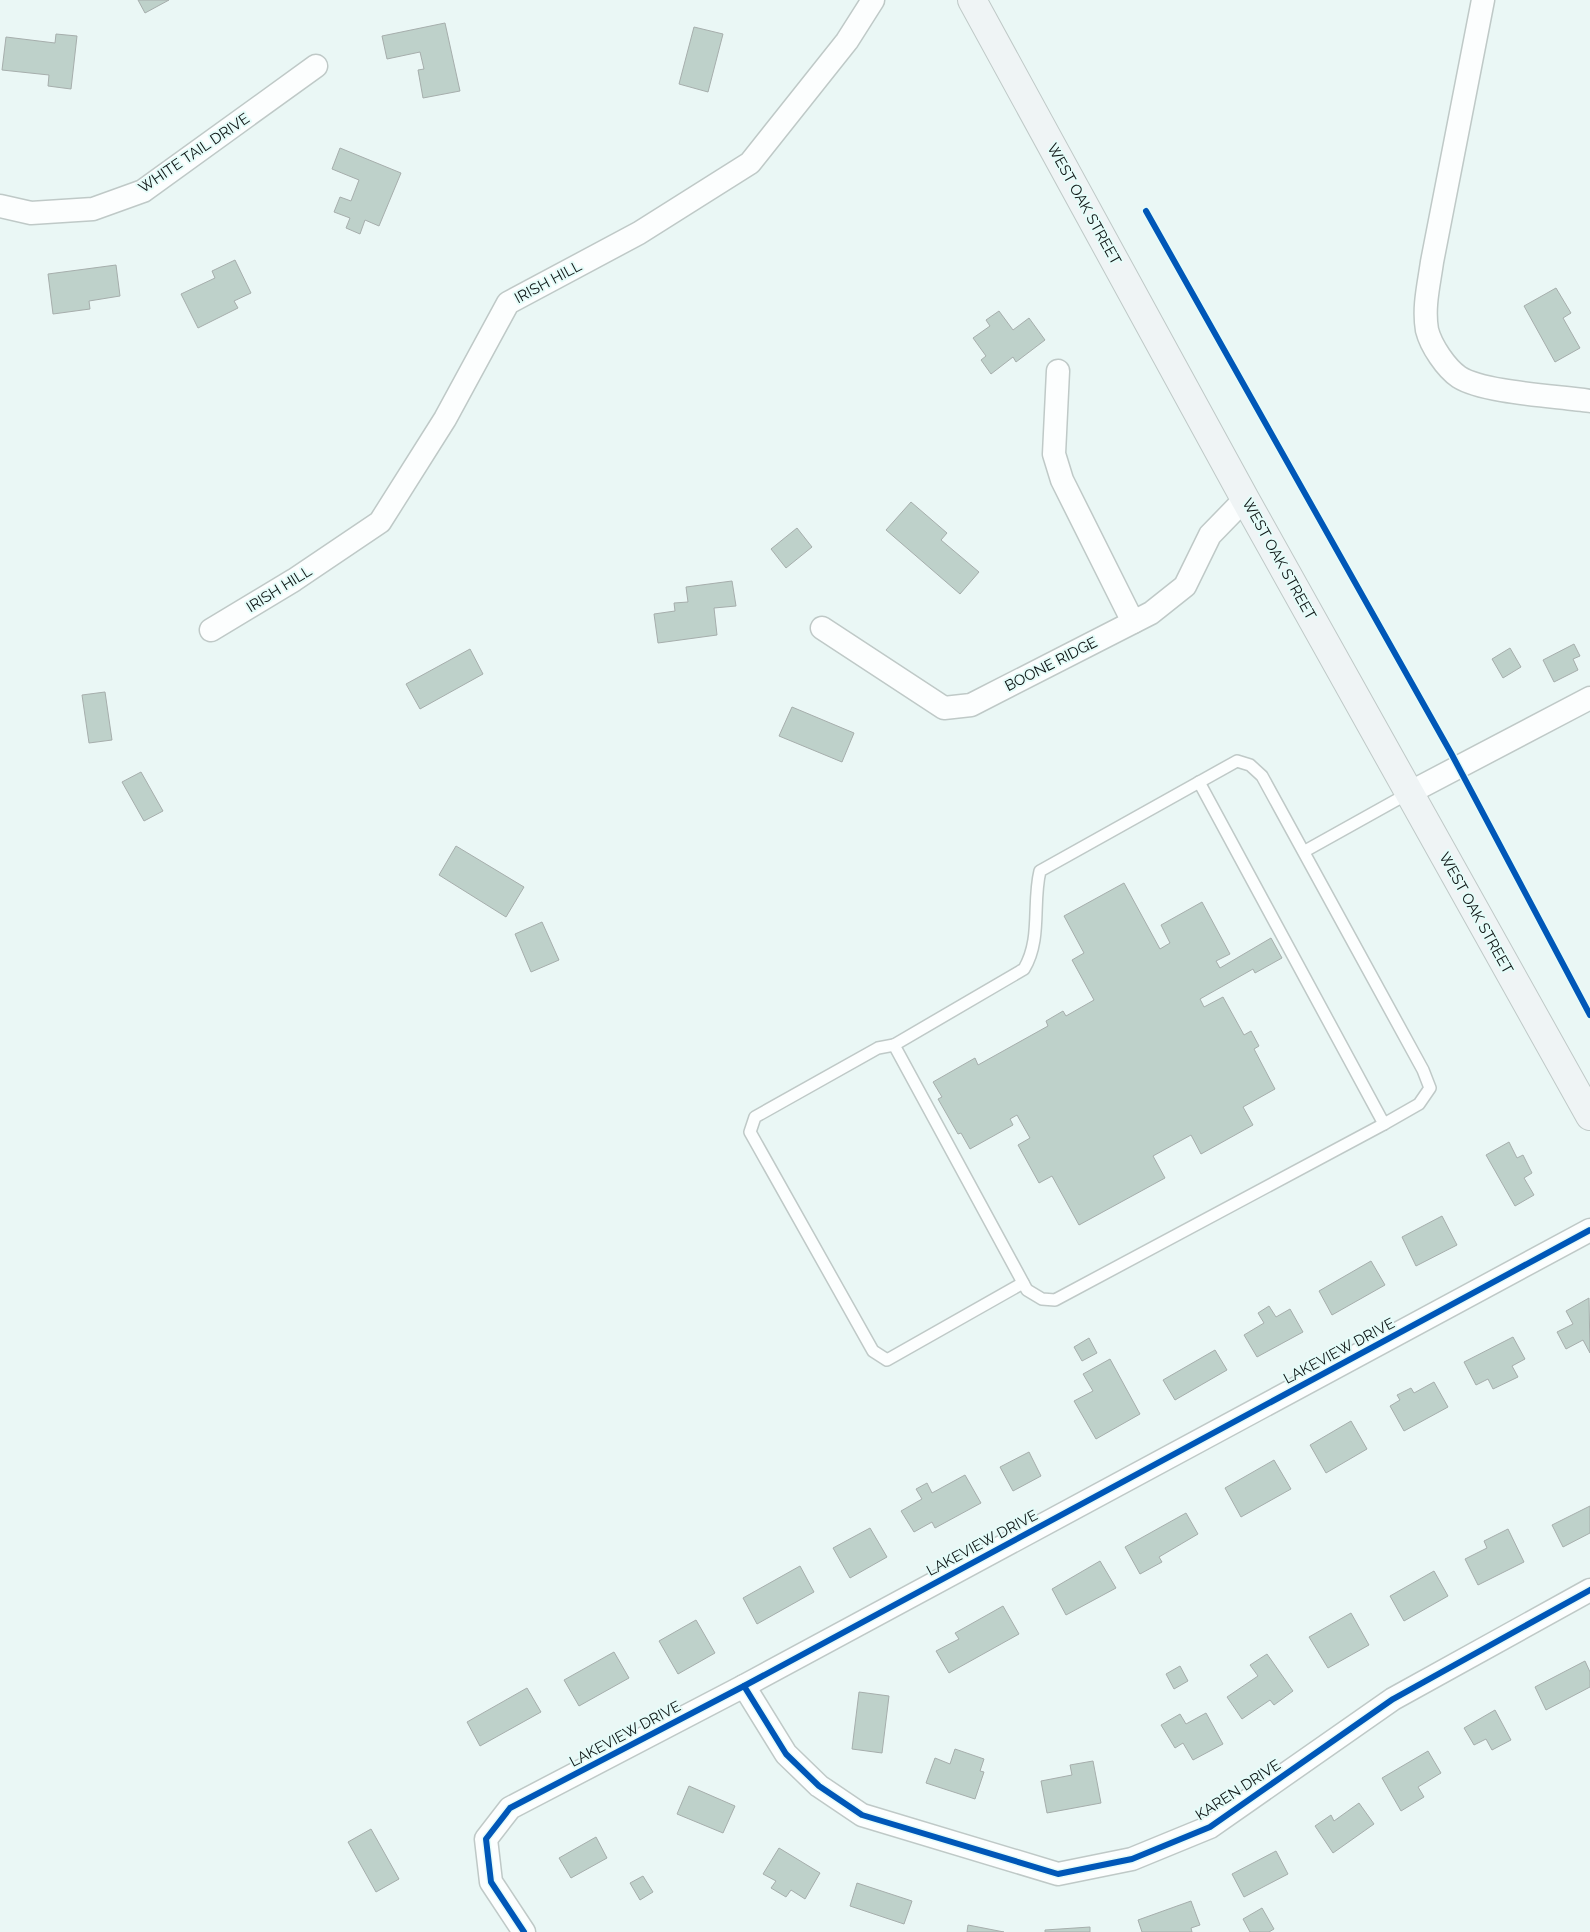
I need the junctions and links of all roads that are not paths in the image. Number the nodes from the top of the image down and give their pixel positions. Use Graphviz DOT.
graph roads {
  1 [pos="873,0"];
  2 [pos="972,0"];
  3 [pos="1483,0"];
  4 [pos="316,66"];
  5 [pos="0,206"];
  6 [pos="1058,371"];
  7 [pos="1590,400"];
  8 [pos="1245,498"];
  9 [pos="1133,622"];
  10 [pos="822,628"];
  11 [pos="211,630"];
  12 [pos="1590,698"];
  13 [pos="1199,782"];
  14 [pos="1409,793"];
  15 [pos="1305,851"];
  16 [pos="894,1044"];
  17 [pos="1590,1116"];
  18 [pos="1384,1124"];
  19 [pos="1590,1230"];
  20 [pos="1023,1283"];
  21 [pos="1590,1590"];
  22 [pos="744,1686"];
  23 [pos="524,1932"];
  1 -- 11 [label="street, IRISH HILL"];
  2 -- 8 [label="main road, WEST OAK STREET"];
  3 -- 7 [label="street"];
  4 -- 5 [label="street, WHITE TAIL DRIVE"];
  6 -- 9 [label="street"];
  8 -- 9 [label="street, BOONE RIDGE"];
  8 -- 14 [label="main road, WEST OAK STREET"];
  9 -- 10 [label="street, BOONE RIDGE"];
  12 -- 14 [label="street"];
  13 -- 15 [label="lane"];
  13 -- 16 [label="lane"];
  13 -- 18 [label="lane"];
  14 -- 15 [label="lane"];
  14 -- 17 [label="main road, WEST OAK STREET"];
  15 -- 18 [label="lane"];
  16 -- 20 [label="lane"];
  16 -- 20 [label="lane"];
  18 -- 20 [label="lane"];
  19 -- 22 [label="street, LAKEVIEW DRIVE"];
  21 -- 22 [label="street, KAREN DRIVE"];
  22 -- 23 [label="street, LAKEVIEW DRIVE"];
}
